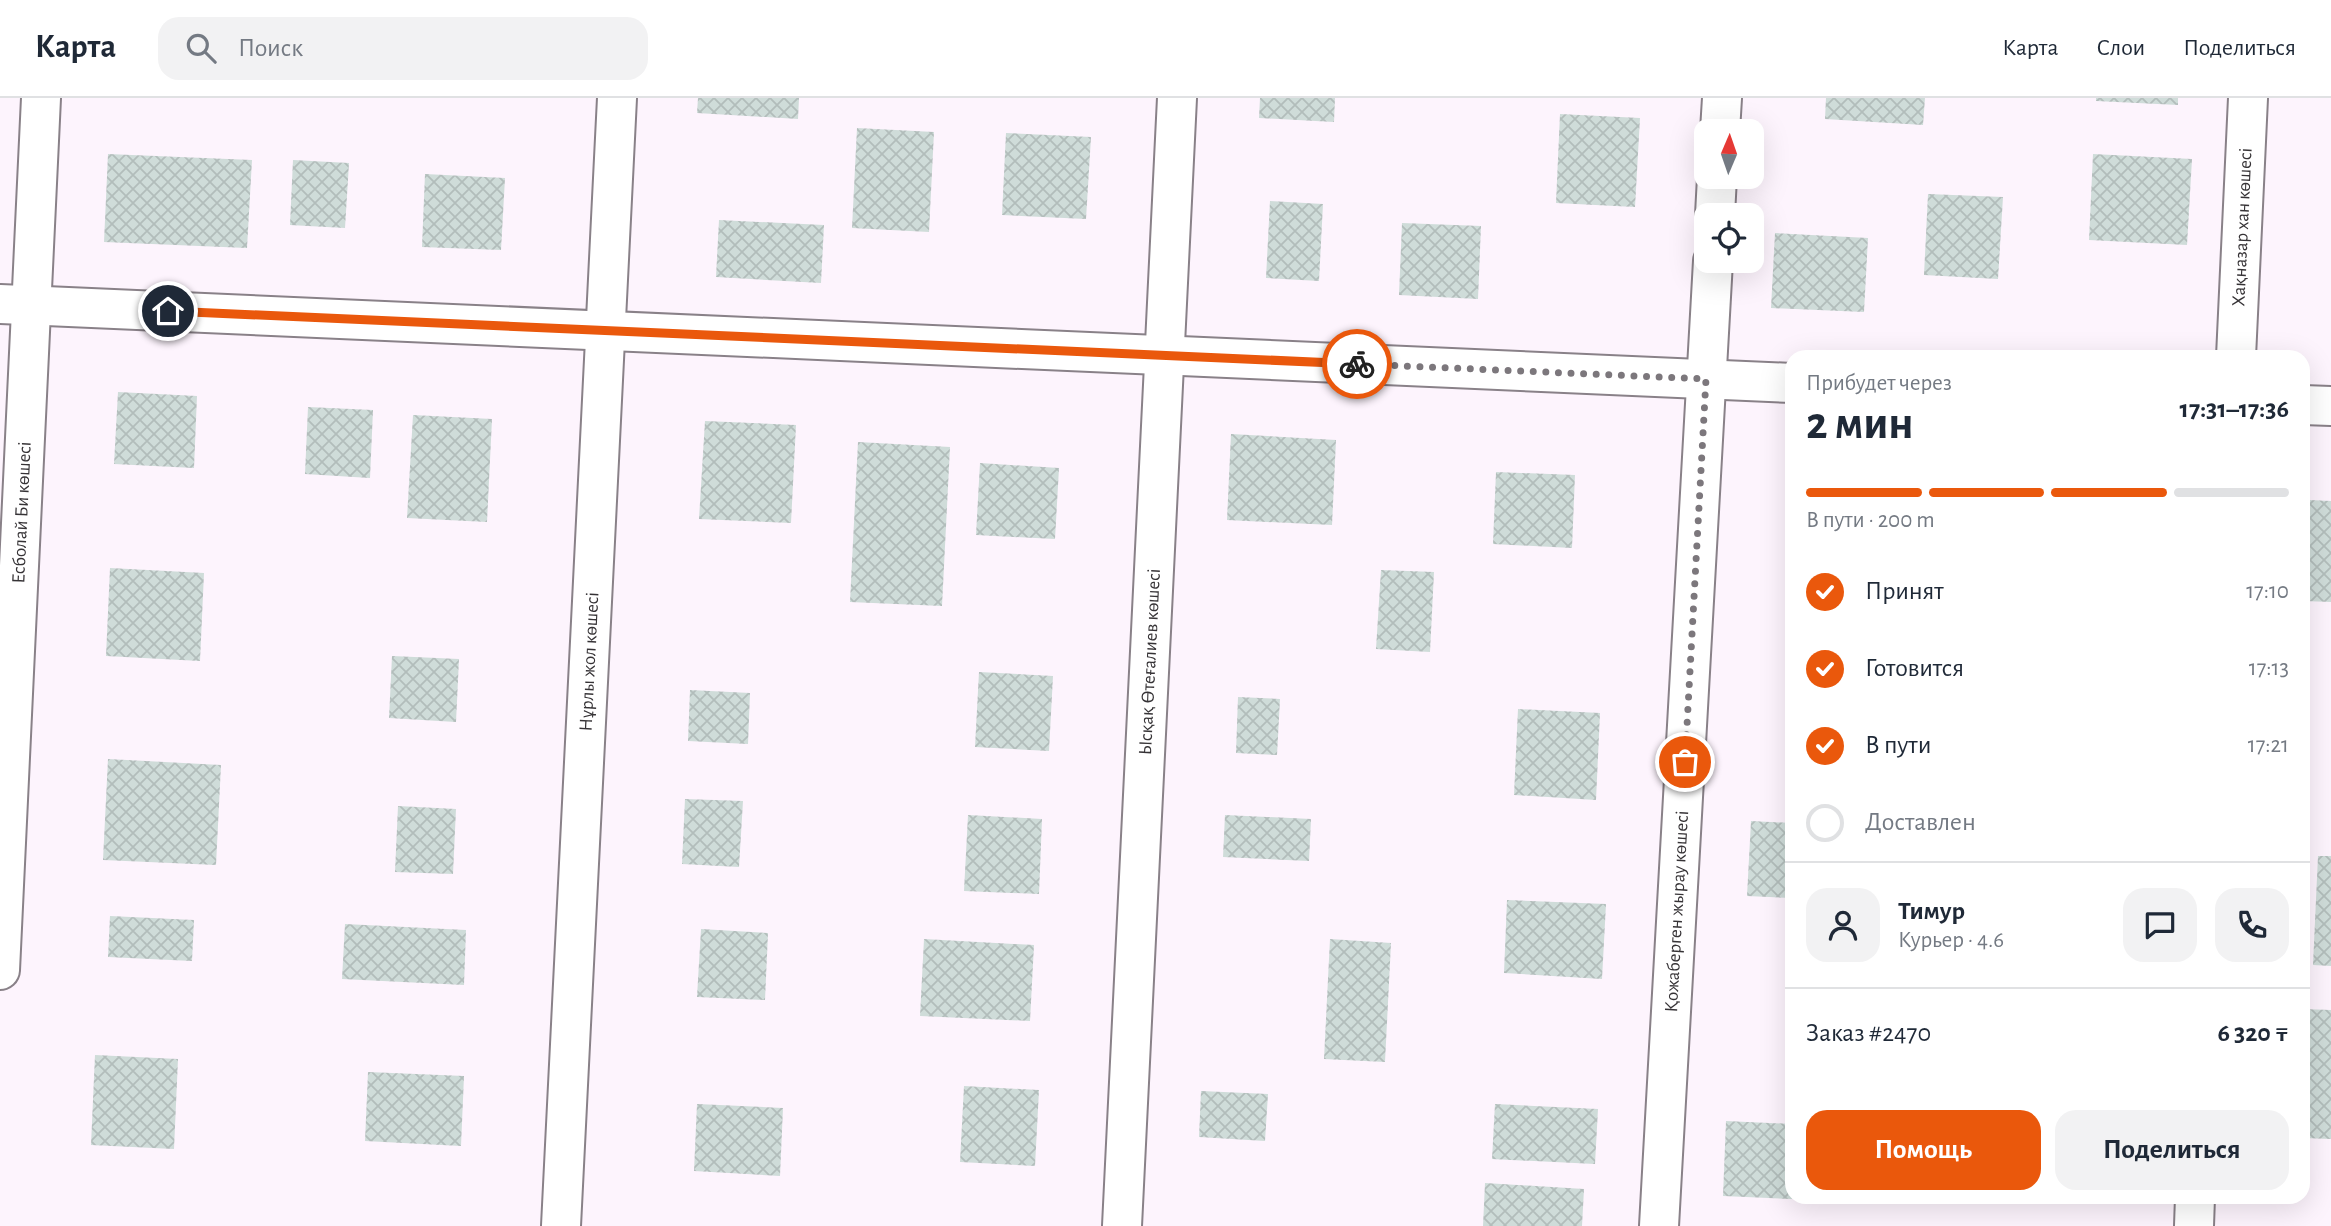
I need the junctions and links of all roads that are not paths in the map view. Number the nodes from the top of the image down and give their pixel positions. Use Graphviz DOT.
graph roads {
  1 [pos="41,98"];
  2 [pos="618,98"];
  3 [pos="1177,98"];
  4 [pos="1722,98"];
  5 [pos="2248,98"];
  6 [pos="1721,119"];
  7 [pos="1712,273"];
  8 [pos="16,304"];
  9 [pos="606,330"];
  10 [pos="2236,350"];
  11 [pos="1164,355"];
  12 [pos="1706,379"];
  13 [pos="1785,383"];
  14 [pos="2310,406"];
  15 [pos="2331,407"];
  16 [pos="0,970"];
  17 [pos="2195,1204"];
  18 [pos="561,1226"];
  19 [pos="1122,1226"];
  20 [pos="1659,1226"];
  21 [pos="2194,1226"];
  1 -- 8 [label="street, Есболай Би көшесі"];
  2 -- 9 [label="street, Нұрлы жол көшесі"];
  3 -- 11 [label="street, Ысқақ Өтеғалиев көшесі"];
  4 -- 6 [label="street"];
  5 -- 10 [label="street, Хақназар хан көшесі"];
  7 -- 12 [label="street, Қожаберген жырау көшесі"];
  8 -- 9 [label="street"];
  8 -- 16 [label="street, Есболай Би көшесі"];
  9 -- 11 [label="street"];
  9 -- 18 [label="street, Нұрлы жол көшесі"];
  11 -- 12 [label="street"];
  11 -- 19 [label="street, Ысқақ Өтеғалиев көшесі"];
  12 -- 13 [label="street"];
  12 -- 20 [label="street, Қожаберген жырау көшесі"];
  14 -- 15 [label="street"];
  17 -- 21 [label="street"];
}
